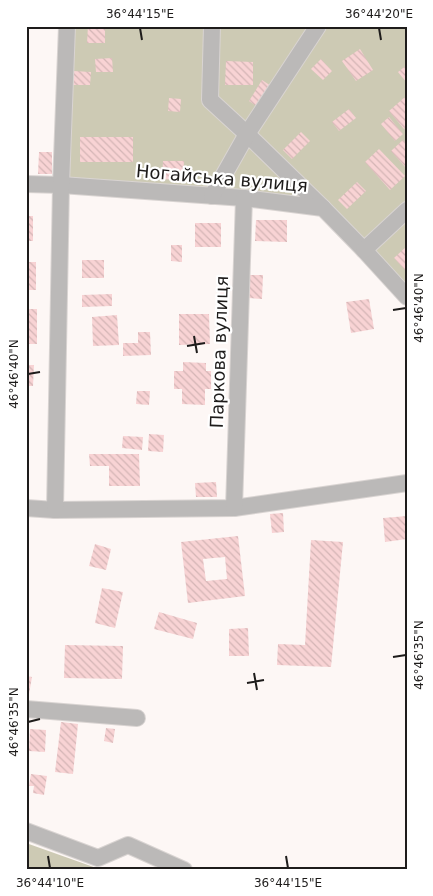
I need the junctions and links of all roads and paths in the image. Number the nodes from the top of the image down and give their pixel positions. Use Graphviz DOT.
graph roads {
  1 [pos="66,26"];
  2 [pos="212,26"];
  3 [pos="318,26"];
  4 [pos="247,134"];
  5 [pos="26,184"];
  6 [pos="61,185"];
  7 [pos="212,196"];
  8 [pos="244,198"];
  9 [pos="323,208"];
  10 [pos="407,210"];
  11 [pos="364,250"];
  12 [pos="407,297"];
  13 [pos="407,483"];
  14 [pos="26,508"];
  15 [pos="234,508"];
  16 [pos="55,510"];
  17 [pos="26,709"];
  18 [pos="137,718"];
  19 [pos="26,831"];
  20 [pos="184,870"];
  1 -- 6 [label="street"];
  2 -- 4 [label="street"];
  3 -- 4 [label="street"];
  4 -- 7 [label="street"];
  4 -- 9 [label="street"];
  5 -- 6 [label="street, Ногайська вулиця"];
  6 -- 7 [label="street, Ногайська вулиця"];
  6 -- 16 [label="street"];
  7 -- 8 [label="street, Ногайська вулиця"];
  8 -- 9 [label="street, Ногайська вулиця"];
  8 -- 15 [label="street, Паркова вулиця"];
  9 -- 11 [label="street, Ногайська вулиця"];
  10 -- 11 [label="street"];
  11 -- 12 [label="street, Ногайська вулиця"];
  13 -- 15 [label="street"];
  14 -- 16 [label="street"];
  15 -- 16 [label="street"];
  17 -- 18 [label="street"];
  19 -- 20 [label="street"];
}
